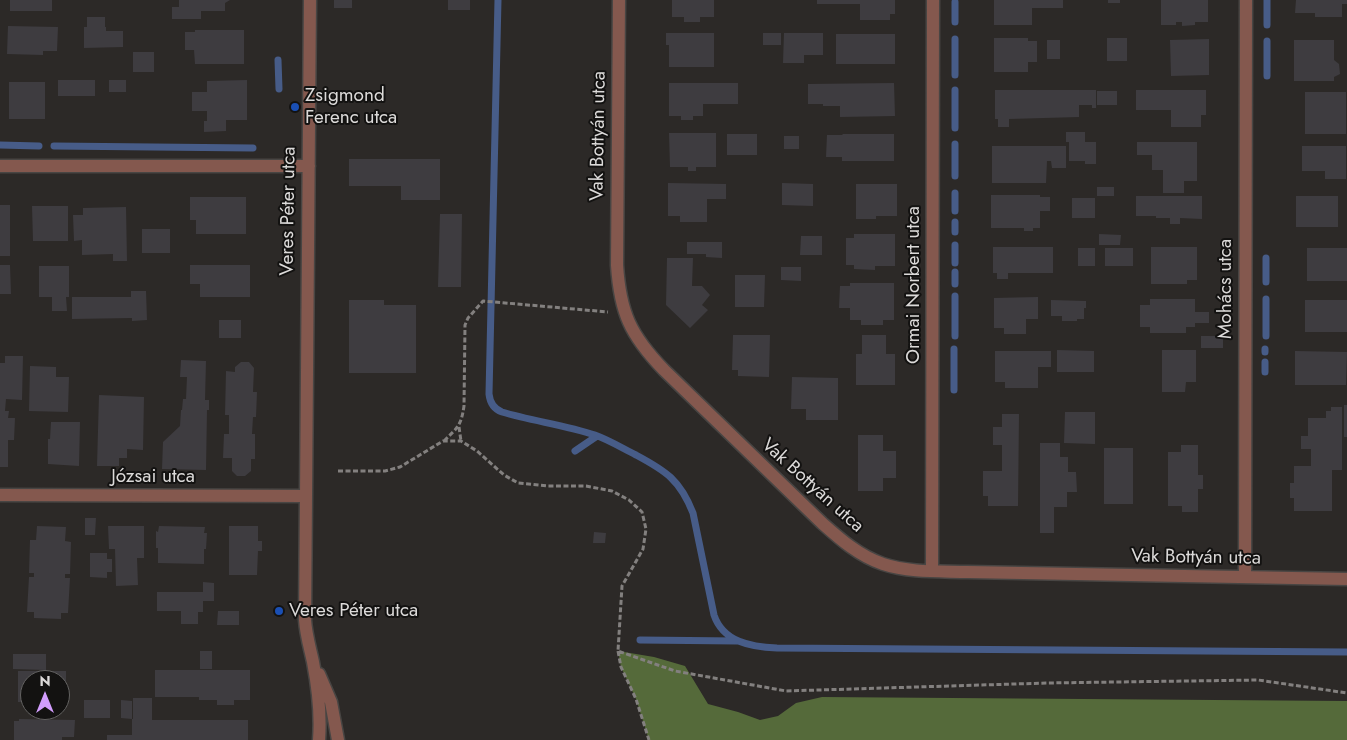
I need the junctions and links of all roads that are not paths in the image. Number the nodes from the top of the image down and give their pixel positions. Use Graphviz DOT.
graph roads {
  1 [pos="310,0"];
  2 [pos="619,0"];
  3 [pos="933,0"];
  4 [pos="1246,0"];
  5 [pos="0,166"];
  6 [pos="309,166"];
  7 [pos="0,495"];
  8 [pos="305,496"];
  9 [pos="932,571"];
  10 [pos="1245,577"];
  11 [pos="1347,579"];
  12 [pos="313,661"];
  13 [pos="319,740"];
  14 [pos="338,740"];
  1 -- 6 [label="street, Veres Péter utca"];
  2 -- 9 [label="street, Vak Bottyán utca"];
  3 -- 9 [label="street, Ormai Norbert utca"];
  4 -- 10 [label="street, Mohács utca"];
  5 -- 6 [label="street"];
  6 -- 8 [label="street, Veres Péter utca"];
  7 -- 8 [label="street, Józsai utca"];
  8 -- 12 [label="street, Veres Péter utca"];
  9 -- 10 [label="street, Vak Bottyán utca"];
  10 -- 11 [label="street, Vak Bottyán utca"];
  12 -- 13 [label="street, Veres Péter utca"];
  12 -- 14 [label="street, Veres Péter utca"];
}
